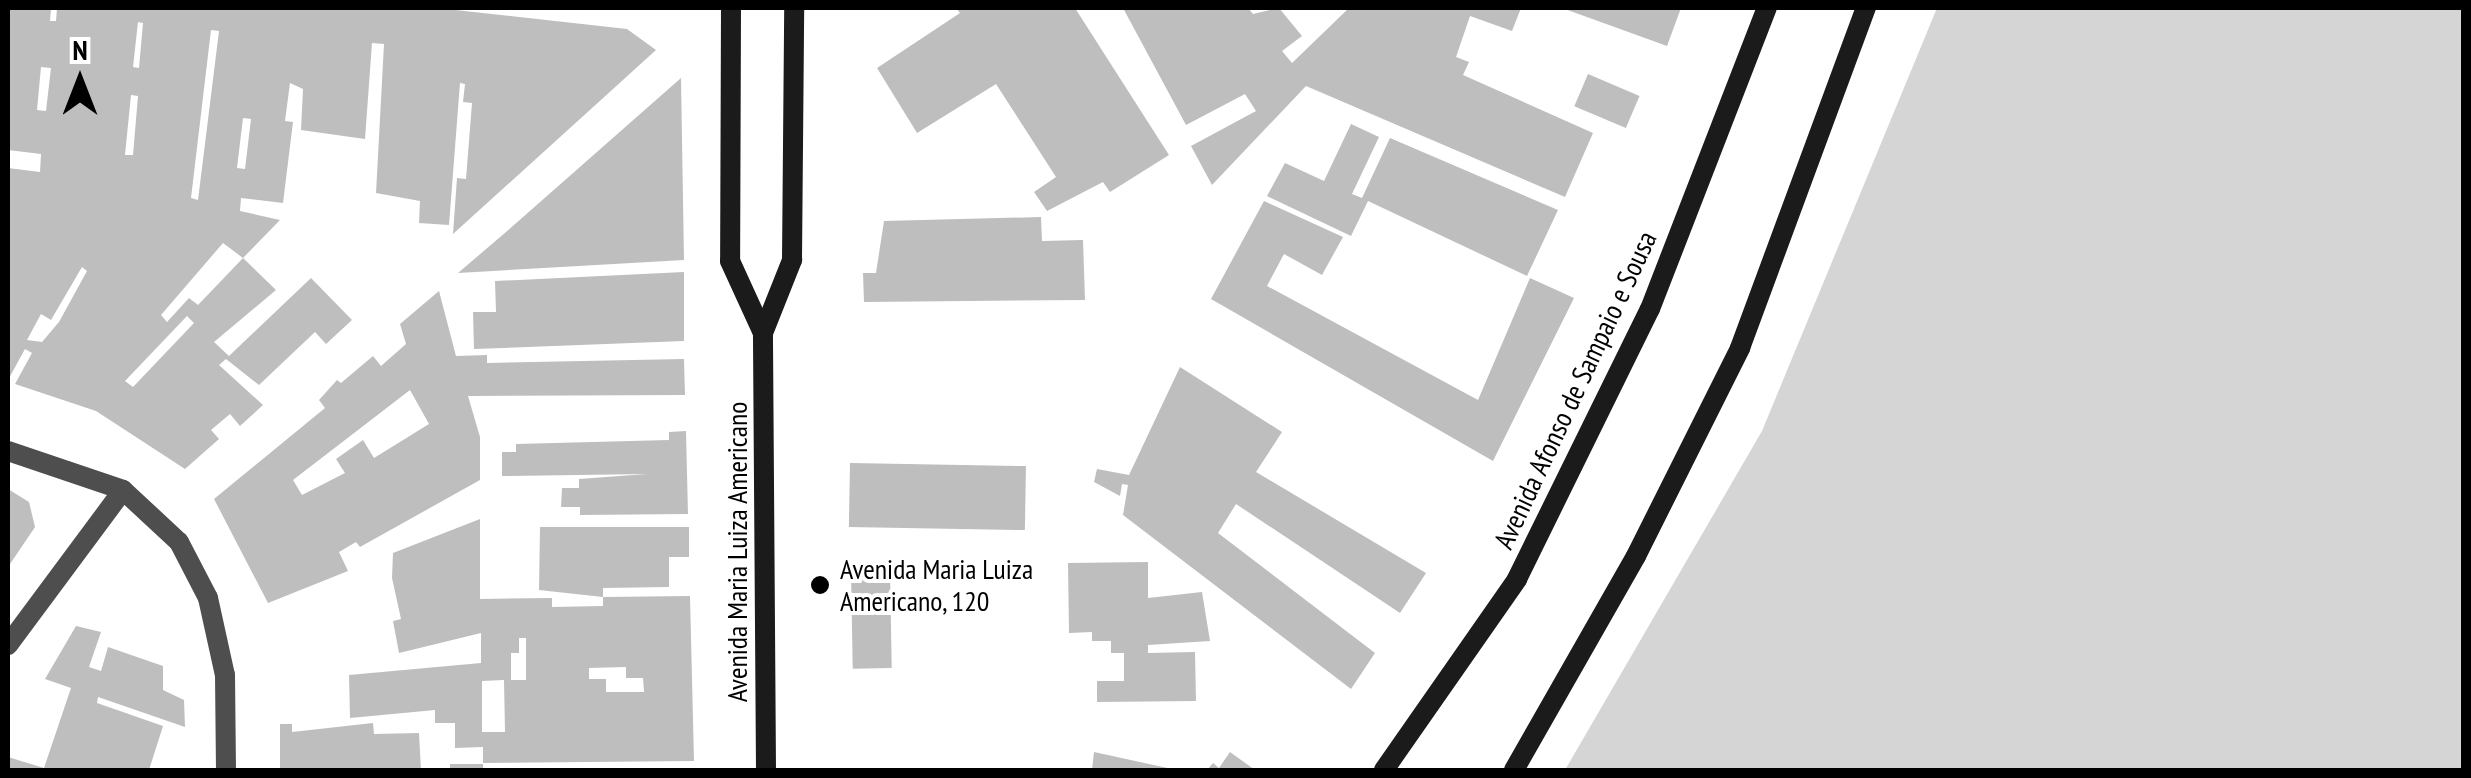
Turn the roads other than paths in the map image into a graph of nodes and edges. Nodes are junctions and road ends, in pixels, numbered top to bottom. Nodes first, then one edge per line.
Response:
1 (731, 8) edge
2 (794, 8) edge
3 (1767, 8) edge
4 (1866, 8) edge
5 (763, 333) junction
6 (8, 451) edge
7 (122, 490) junction
8 (8, 645) edge
9 (226, 770) edge
10 (766, 770) edge
11 (1384, 770) edge
12 (1514, 770) edge

1 - 5 main road, Avenida Maria Luiza Americano
2 - 5 main road, Avenida Maria Luiza Americano
3 - 11 main road, Avenida Afonso de Sampaio e Sousa
4 - 12 main road
5 - 10 main road, Avenida Maria Luiza Americano
6 - 7 street
7 - 8 street
7 - 9 street

